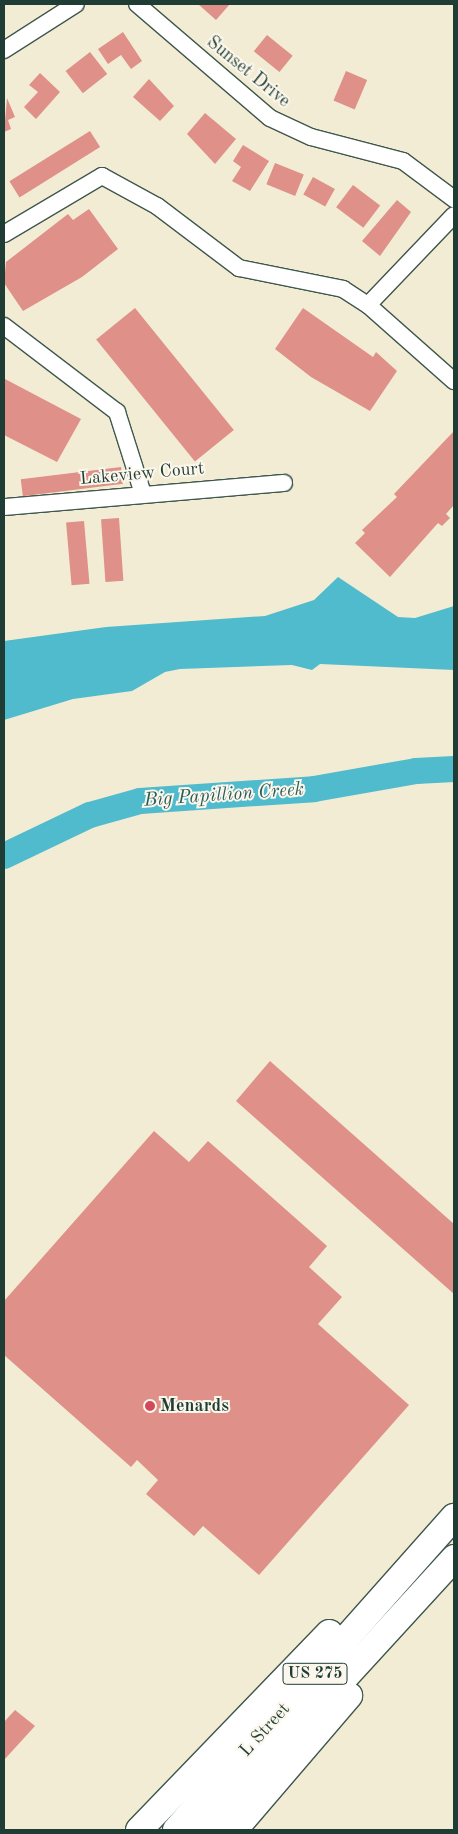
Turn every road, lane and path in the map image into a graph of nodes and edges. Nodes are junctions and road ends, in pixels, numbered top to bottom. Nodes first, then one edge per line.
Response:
1 (76, 4) edge
2 (137, 4) edge
3 (4, 50) edge
4 (454, 199) edge
5 (454, 215) edge
6 (4, 234) edge
7 (368, 305) junction
8 (4, 326) edge
9 (454, 381) edge
10 (284, 483) dead end
11 (143, 494) junction
12 (4, 507) edge
13 (454, 1517) edge
14 (431, 1543) junction
15 (449, 1564) edge
16 (139, 1830) edge
17 (176, 1830) edge
18 (206, 1830) edge
19 (234, 1830) edge

1 - 3 street
2 - 4 street, Sunset Drive
5 - 7 street
6 - 7 street
7 - 9 street
8 - 11 street
10 - 11 street, Lakeview Court
11 - 12 street, Lakeview Court
13 - 14 main road, L Street / US 275
14 - 16 main road
14 - 17 main road, L Street / US 275
15 - 18 main road, L Street / US 275
15 - 19 main road

